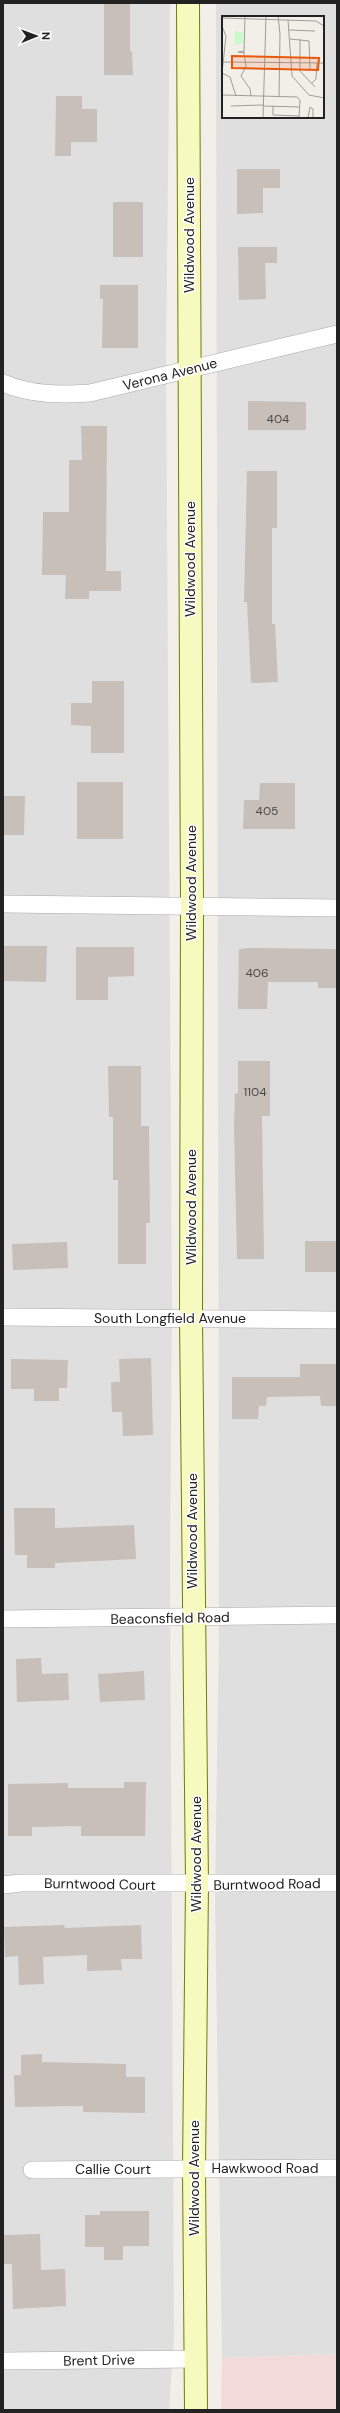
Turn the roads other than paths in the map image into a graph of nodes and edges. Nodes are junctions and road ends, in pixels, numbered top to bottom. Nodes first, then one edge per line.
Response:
1 (188, 3) edge
2 (337, 334) edge
3 (189, 368) junction
4 (3, 383) edge
5 (3, 904) edge
6 (192, 907) junction
7 (337, 908) edge
8 (3, 1317) edge
9 (191, 1318) junction
10 (337, 1320) edge
11 (337, 1615) edge
12 (193, 1618) junction
13 (3, 1619) edge
14 (337, 1883) edge
15 (196, 1884) junction
16 (3, 1885) edge
17 (337, 2168) edge
18 (194, 2169) junction
19 (32, 2170) dead end
20 (196, 2359) junction
21 (3, 2361) edge
22 (196, 2410) edge

1 - 3 street, Wildwood Avenue
2 - 3 street, Verona Avenue
3 - 4 street, Verona Avenue
3 - 6 street, Wildwood Avenue
5 - 6 street
6 - 7 street
6 - 9 street, Wildwood Avenue
8 - 9 street, South Longfield Avenue
9 - 10 street, South Longfield Avenue
9 - 12 street, Wildwood Avenue
11 - 12 street, Beaconsfield Road
12 - 13 street, Beaconsfield Road
12 - 15 street, Wildwood Avenue
14 - 15 street, Burntwood Road
15 - 16 street, Burntwood Court
15 - 18 street, Wildwood Avenue
17 - 18 street, Hawkwood Road
18 - 19 street, Callie Court
18 - 20 street, Wildwood Avenue
20 - 21 street, Brent Drive
20 - 22 street, Wildwood Avenue

